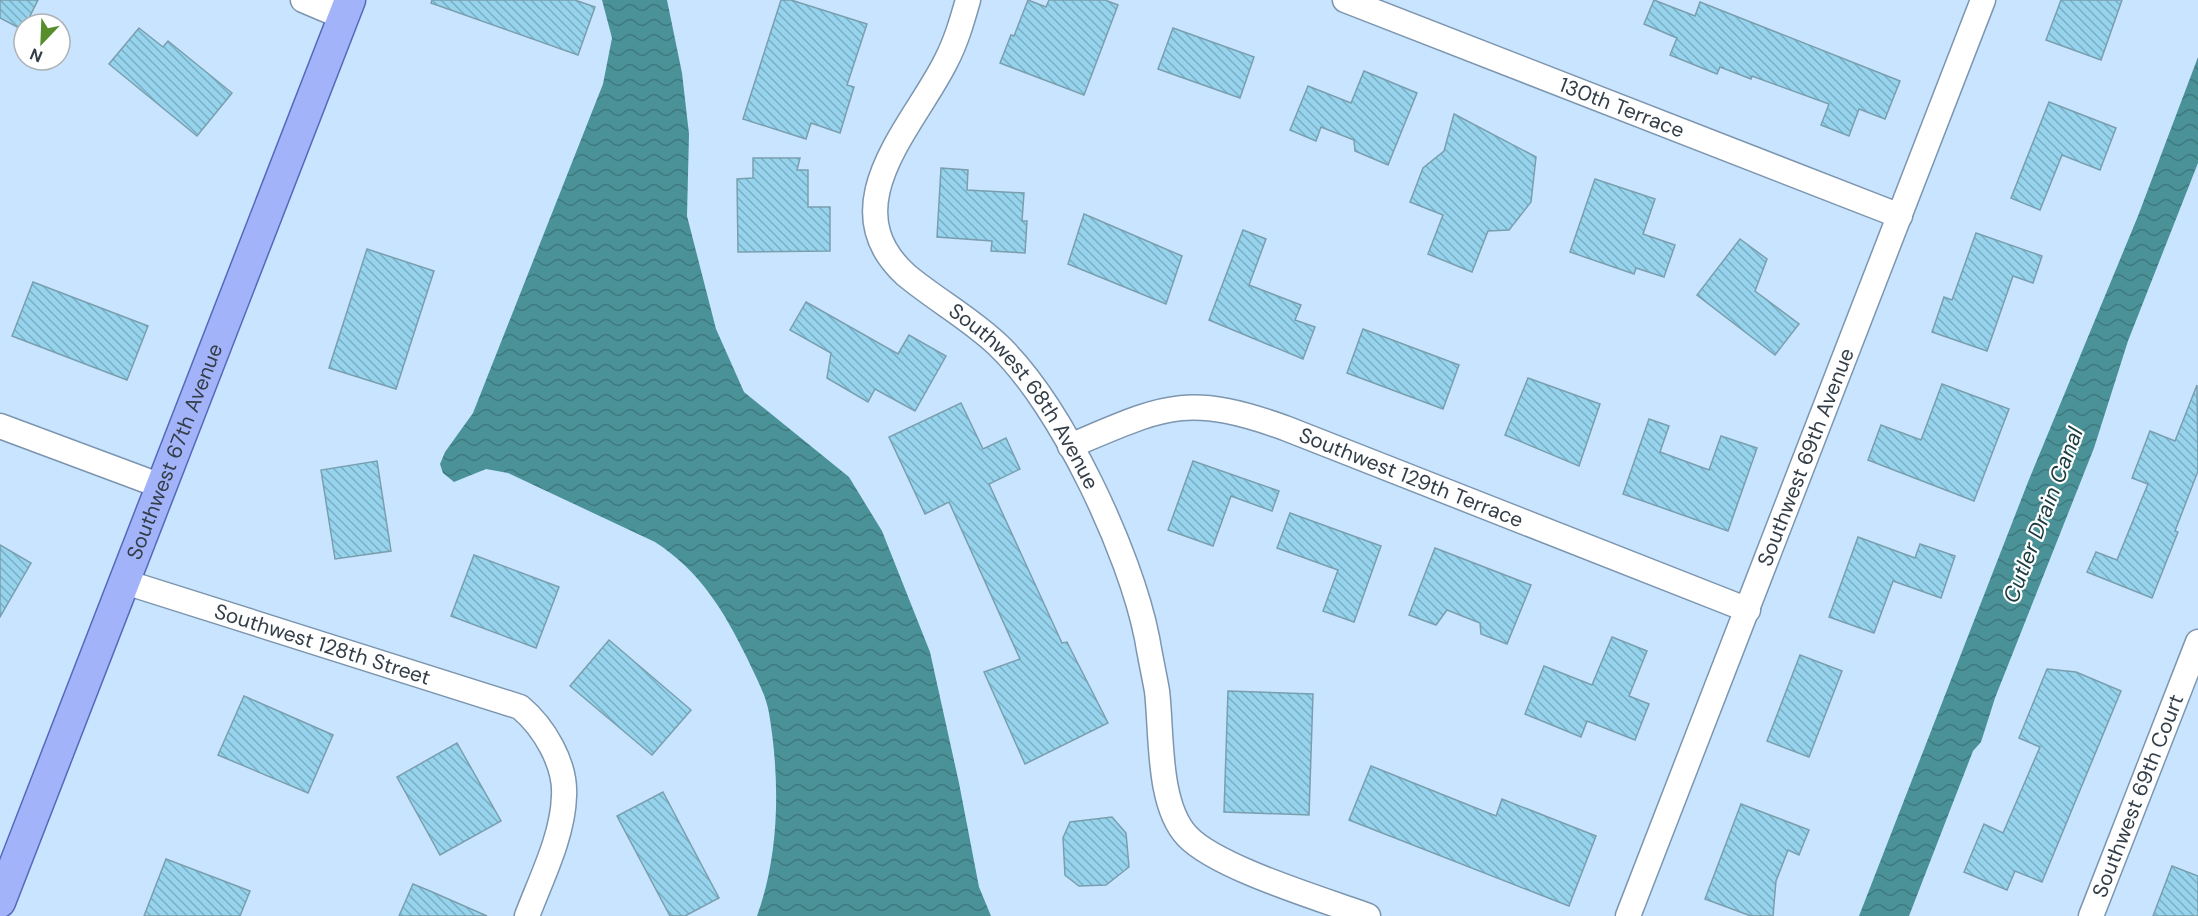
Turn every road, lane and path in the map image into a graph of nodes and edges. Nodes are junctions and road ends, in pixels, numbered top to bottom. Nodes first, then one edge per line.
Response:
1 (303, 0) edge
2 (968, 0) edge
3 (1345, 0) edge
4 (1983, 0) edge
5 (346, 8) edge
6 (1900, 216) junction
7 (0, 426) edge
8 (1070, 447) junction
9 (161, 486) junction
10 (125, 582) junction
11 (1748, 610) junction
12 (2198, 642) edge
13 (0, 902) edge
14 (527, 916) edge
15 (1368, 916) edge
16 (1628, 916) edge
17 (2091, 916) edge

1 - 5 street
2 - 8 street, Southwest 68th Avenue
3 - 6 street, 130th Terrace
4 - 6 street, Southwest 69th Avenue
5 - 9 main road, Southwest 67th Avenue
6 - 11 street, Southwest 69th Avenue
7 - 9 street
8 - 11 street, Southwest 129th Terrace
8 - 15 street, Southwest 68th Avenue
9 - 10 main road, Southwest 67th Avenue
10 - 13 main road, Southwest 67th Avenue
10 - 14 street, Southwest 128th Street
11 - 16 street, Southwest 69th Avenue
12 - 17 street, Southwest 69th Court

